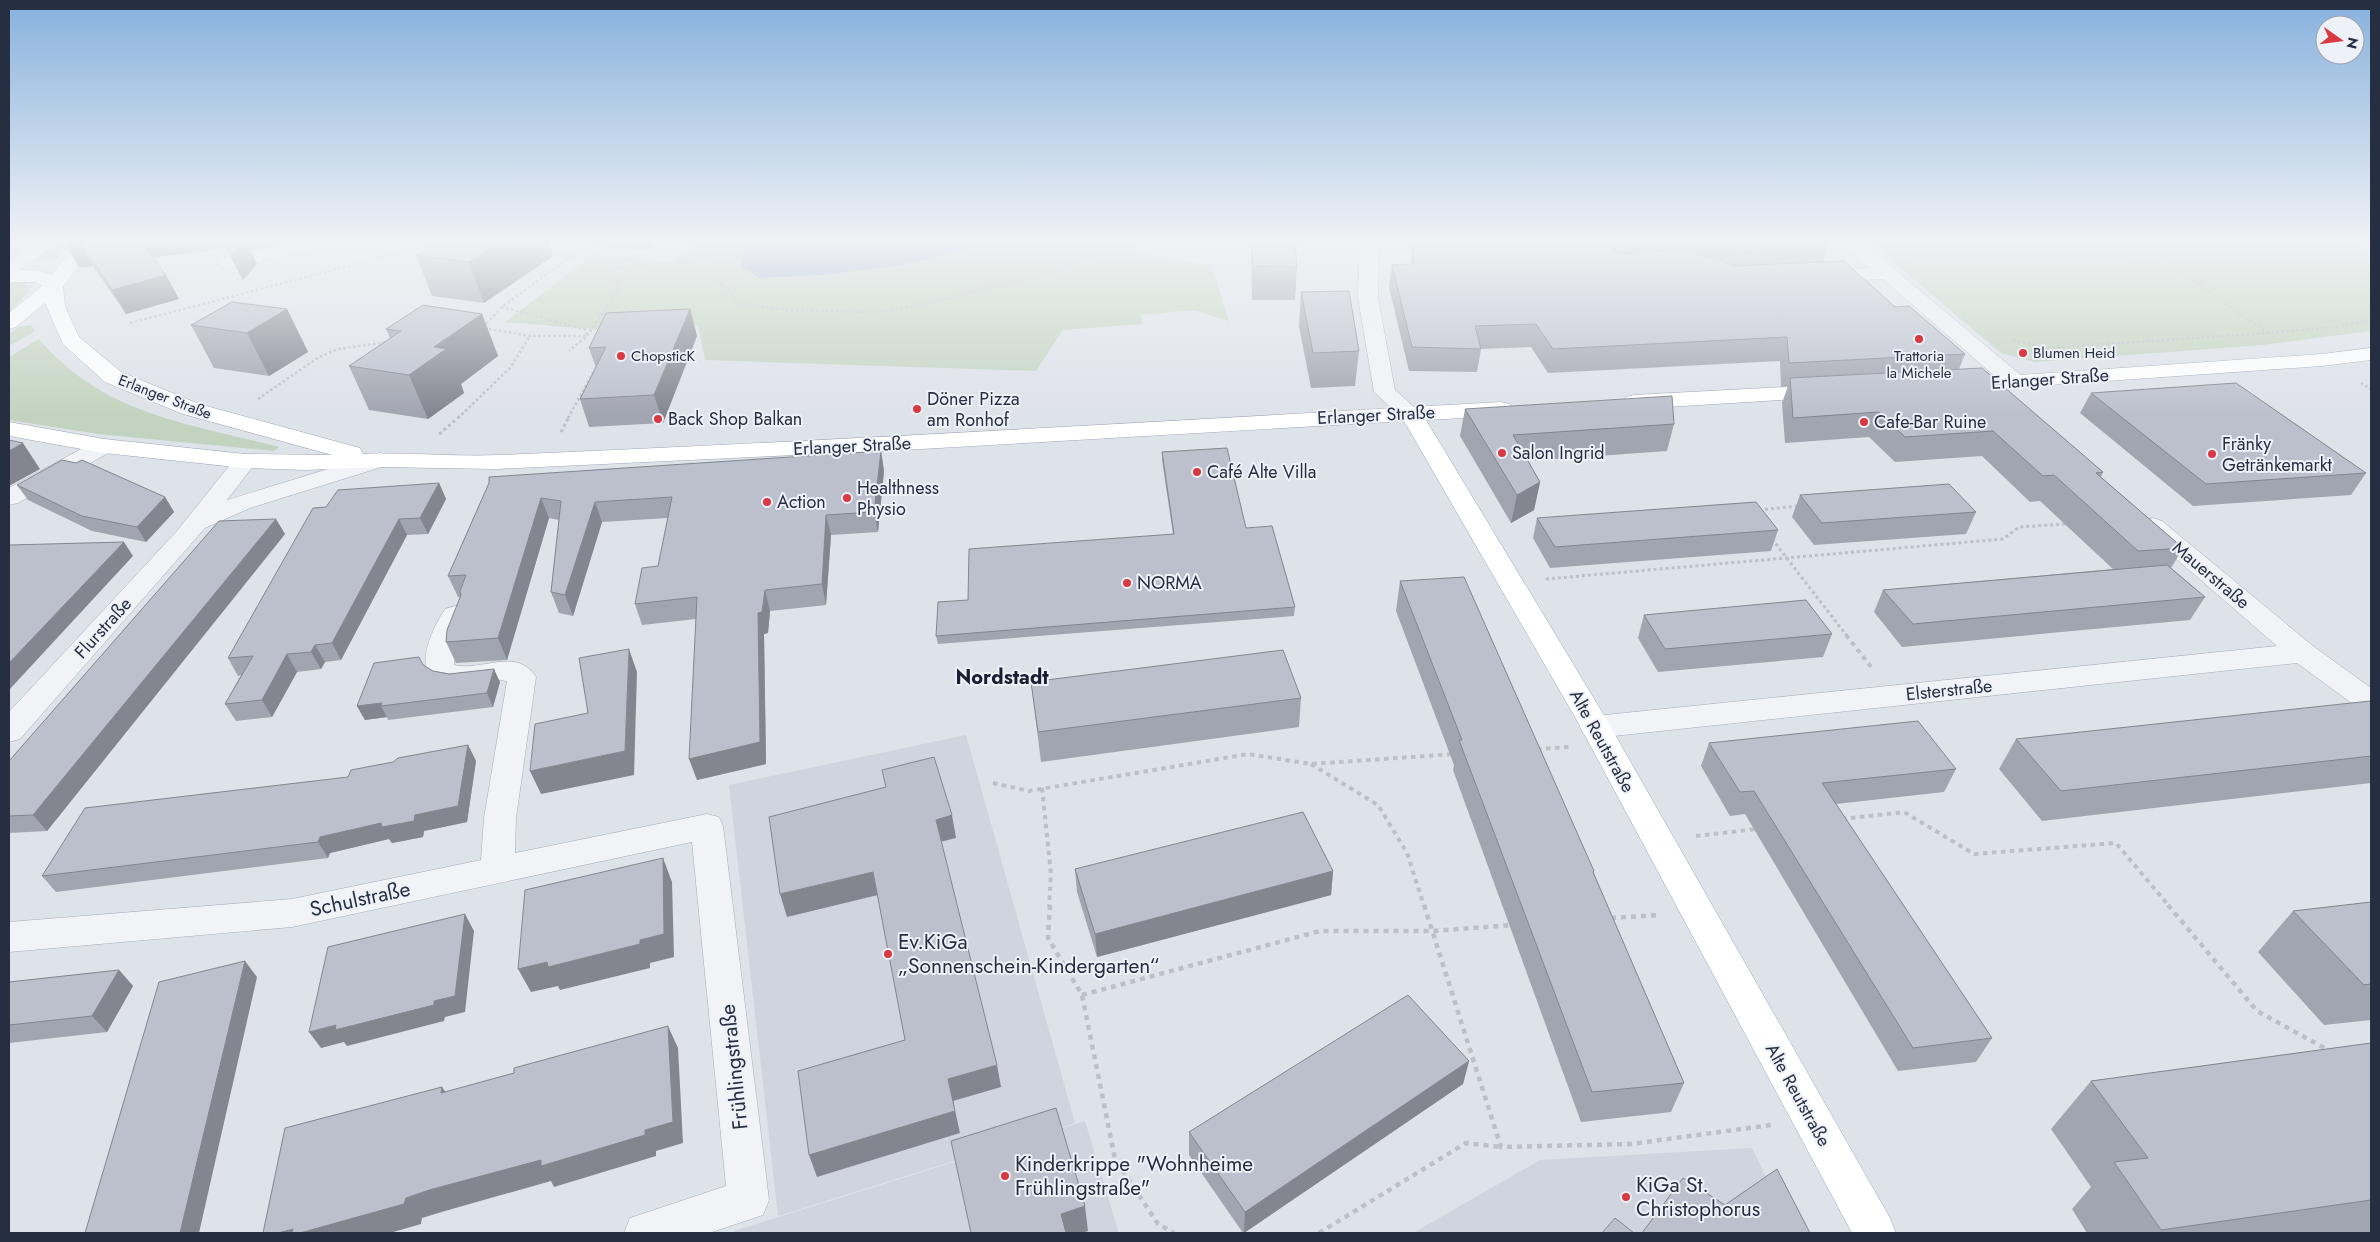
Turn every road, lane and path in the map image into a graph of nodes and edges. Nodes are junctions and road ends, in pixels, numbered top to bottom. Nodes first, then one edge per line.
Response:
1 (37, 300) edge
2 (54, 300) edge
3 (218, 300) edge
4 (512, 300) edge
5 (612, 300) edge
6 (736, 300) edge
7 (940, 300) edge
8 (1368, 300) edge
9 (1915, 300) edge
10 (2221, 300) edge
11 (502, 307) junction
12 (2371, 320) edge
13 (130, 323) dead end
14 (9, 324) edge
15 (483, 327) junction
16 (475, 328) dead end
17 (2267, 333) junction
18 (530, 336) junction
19 (587, 336) junction
20 (595, 337) edge
21 (2007, 339) dead end
22 (395, 340) edge
23 (569, 351) dead end
24 (2371, 354) edge
25 (598, 364) edge
26 (1987, 384) joint
27 (1940, 387) edge
28 (1840, 392) edge
29 (2012, 392) junction
30 (1614, 403) edge
31 (1526, 408) edge
32 (1410, 413) junction
33 (226, 420) junction
34 (9, 429) edge
35 (104, 446) junction
36 (245, 460) junction
37 (380, 460) junction
38 (406, 461) junction
39 (536, 461) junction
40 (9, 498) edge
41 (1799, 506) edge
42 (1751, 510) edge
43 (2137, 513) edge
44 (196, 524) junction
45 (2077, 524) edge
46 (1768, 534) edge
47 (1785, 557) junction
48 (1511, 582) junction
49 (455, 615) edge
50 (2303, 653) junction
51 (1894, 696) junction
52 (2371, 703) edge
53 (9, 732) edge
54 (1600, 736) junction
55 (1536, 749) edge
56 (1458, 754) edge
57 (1311, 764) junction
58 (992, 783) dead end
59 (1042, 788) junction
60 (1837, 820) edge
61 (707, 826) joint
62 (1760, 829) edge
63 (1658, 842) junction
64 (497, 870) junction
65 (1697, 912) junction
66 (1609, 918) edge
67 (1521, 924) edge
68 (1433, 931) junction
69 (9, 937) edge
70 (1082, 995) junction
71 (2330, 1052) edge
72 (1812, 1119) junction
73 (1501, 1147) junction
74 (646, 1233) edge
75 (1174, 1233) edge
76 (1319, 1233) edge
77 (1875, 1233) edge

1 - 14 main road
2 - 33 main road, Erlanger Straße
3 - 13 path
4 - 11 path
5 - 19 path
6 - 7 path
8 - 32 street, Alte Reutstraße
9 - 29 street
10 - 17 path
11 - 15 path
11 - 19 path
12 - 17 path
15 - 16 path
15 - 18 path
17 - 21 path
18 - 19 path
18 - 38 path
19 - 20 path
19 - 23 path
22 - 33 path
24 - 29 main road, Erlanger Straße
25 - 39 path
26 - 27 main road, Erlanger Straße
26 - 29 street
28 - 30 main road
31 - 32 main road, Erlanger Straße
32 - 39 main road, Erlanger Straße
32 - 48 main road, Alte Reutstraße
33 - 37 main road, Erlanger Straße
34 - 35 main road, Erlanger Straße
35 - 36 main road, Erlanger Straße
35 - 40 street
36 - 37 main road, Erlanger Straße
36 - 44 street, Flurstraße
37 - 38 main road, Erlanger Straße
37 - 44 street, Flurstraße
38 - 39 main road, Erlanger Straße
41 - 42 path
43 - 50 street, Mauerstraße
44 - 53 street, Flurstraße
45 - 47 path
46 - 47 path
47 - 48 path
47 - 51 path
48 - 54 main road, Alte Reutstraße
49 - 64 street
50 - 51 street, Elsterstraße
50 - 52 street, Mauerstraße
51 - 54 street, Elsterstraße
54 - 55 path
54 - 63 main road, Alte Reutstraße
56 - 57 path
57 - 59 path
57 - 68 path
58 - 59 path
59 - 70 path
60 - 71 path
61 - 64 street, Schulstraße
61 - 74 street, Frühlingstraße
62 - 63 path
63 - 65 main road, Alte Reutstraße
64 - 69 street, Schulstraße
65 - 66 path
65 - 72 main road, Alte Reutstraße
67 - 68 path
68 - 70 path
68 - 73 path
70 - 75 path
72 - 73 path
72 - 77 main road, Alte Reutstraße
73 - 76 path

